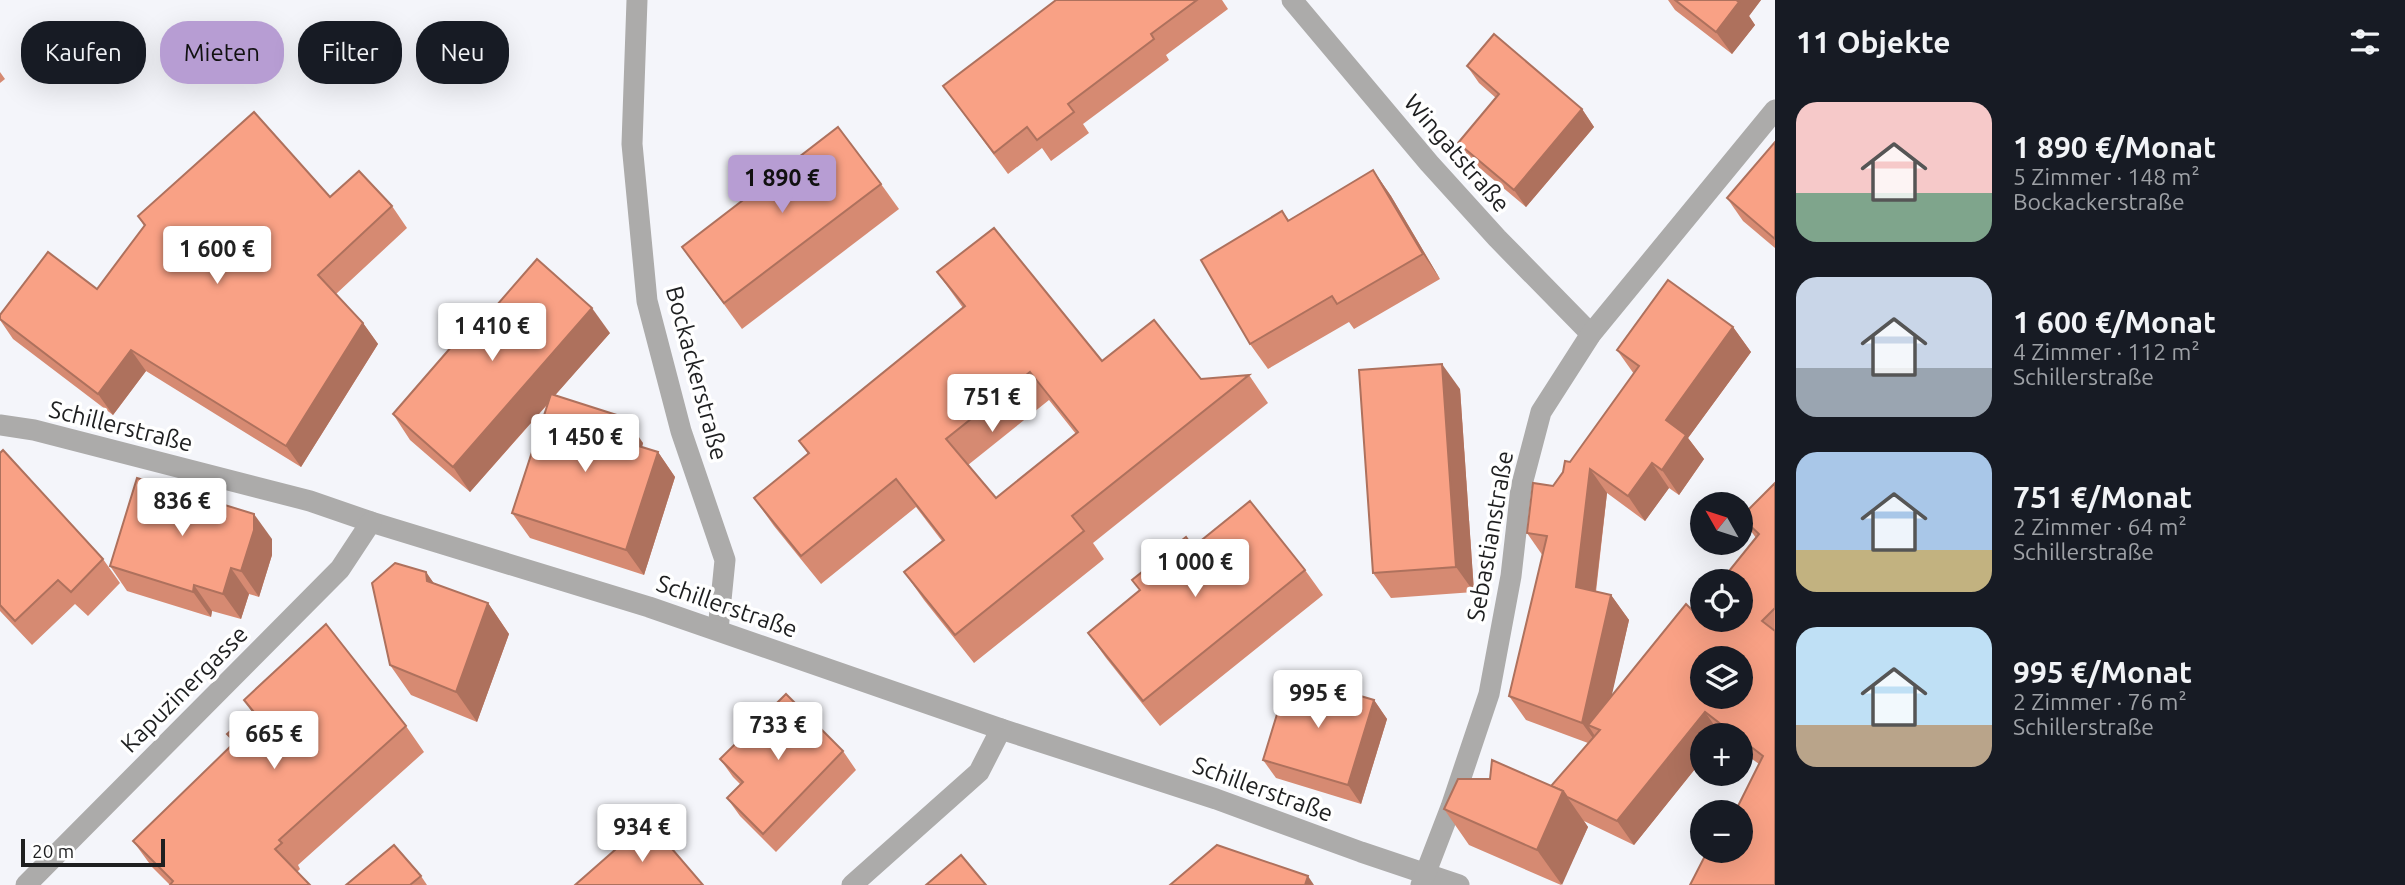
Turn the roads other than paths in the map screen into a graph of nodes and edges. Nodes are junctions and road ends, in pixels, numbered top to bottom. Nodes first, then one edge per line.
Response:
1 (637, 0) edge
2 (1293, 0) edge
3 (1775, 110) edge
4 (1591, 334) junction
5 (0, 425) edge
6 (371, 522) junction
7 (718, 630) junction
8 (1001, 729) junction
9 (1423, 879) edge
10 (26, 885) edge
11 (852, 885) edge
12 (1459, 885) edge

1 - 7 street, Bockackerstraße
2 - 4 street, Wingatstraße
3 - 4 street, Sebastianstraße
4 - 9 street, Sebastianstraße
5 - 6 street, Schillerstraße
6 - 7 street, Schillerstraße
6 - 10 street, Kapuzinergasse
7 - 8 street, Schillerstraße
8 - 9 street, Schillerstraße
8 - 11 street
9 - 12 street, Schillerstraße

